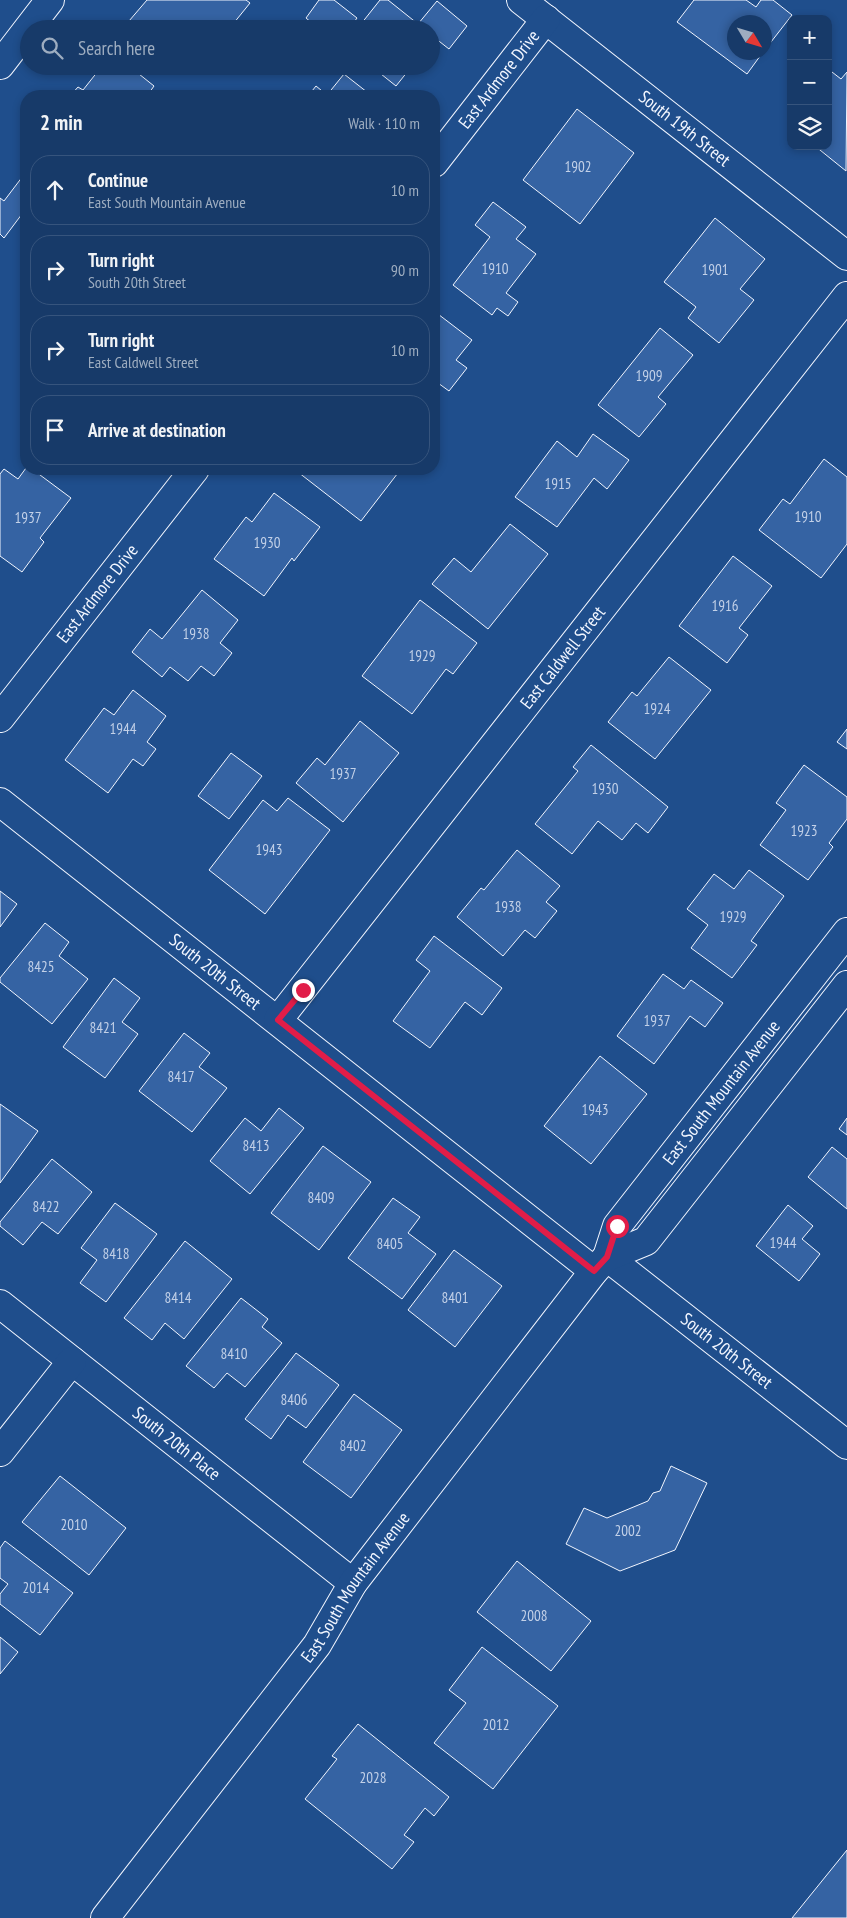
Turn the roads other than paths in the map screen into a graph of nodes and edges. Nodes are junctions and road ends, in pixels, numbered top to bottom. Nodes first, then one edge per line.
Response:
1 (50, 0) edge
2 (522, 0) edge
3 (546, 19) junction
4 (34, 20) edge
5 (20, 38) edge
6 (0, 64) edge
7 (440, 155) edge
8 (847, 256) edge
9 (847, 296) edge
10 (190, 475) edge
11 (0, 718) edge
12 (0, 802) edge
13 (847, 932) edge
14 (847, 984) edge
15 (278, 1020) junction
16 (600, 1264) junction
17 (0, 1304) edge
18 (72, 1361) junction
19 (847, 1445) edge
20 (0, 1452) edge
21 (353, 1583) junction
22 (105, 1918) edge

1 - 4 street
2 - 3 street, South 19th Street
3 - 7 street, East Ardmore Drive
3 - 8 street, South 19th Street
5 - 6 street
9 - 15 street, East Caldwell Street
10 - 11 street, East Ardmore Drive
12 - 15 street, South 20th Street
13 - 16 street, East South Mountain Avenue
14 - 16 street, East South Mountain Avenue
15 - 16 street, South 20th Street
16 - 19 street, South 20th Street
16 - 21 street, East South Mountain Avenue
17 - 18 street, South 20th Place
18 - 20 street
18 - 21 street, South 20th Place
21 - 22 street, East South Mountain Avenue

